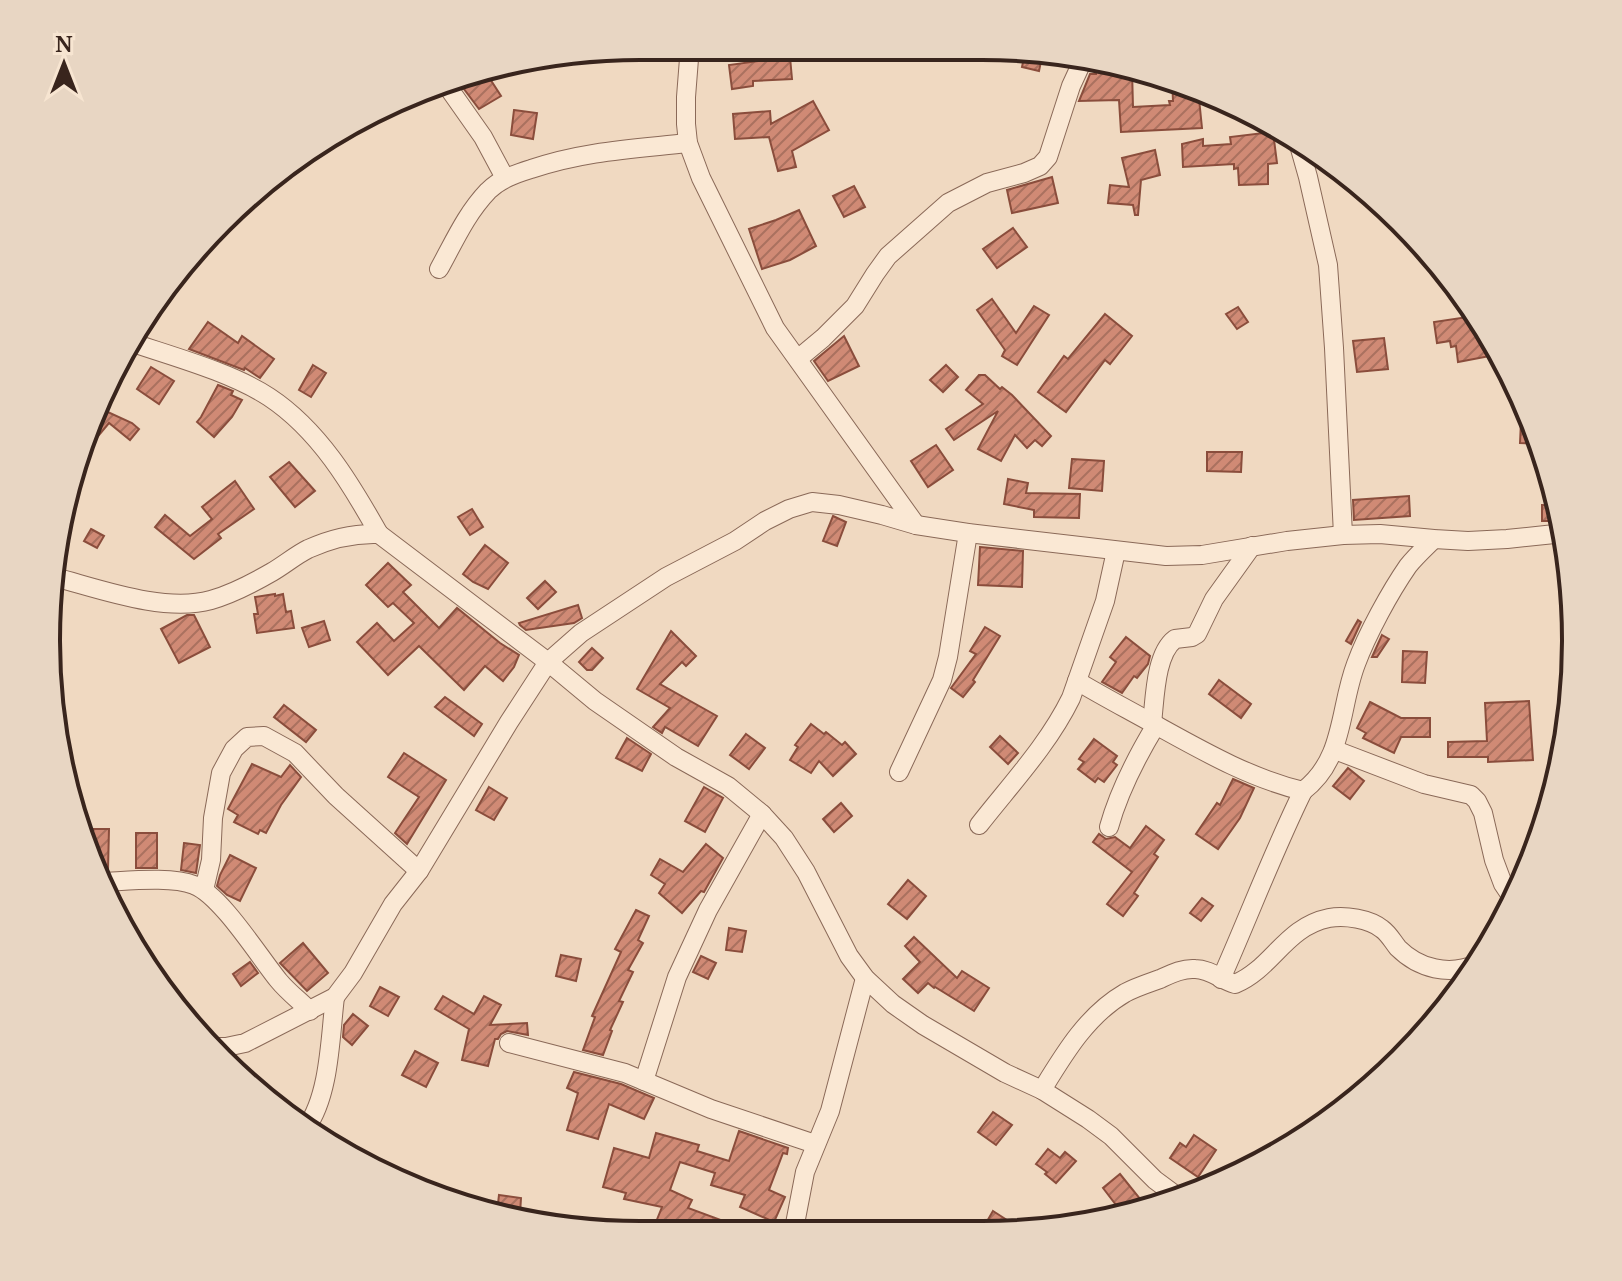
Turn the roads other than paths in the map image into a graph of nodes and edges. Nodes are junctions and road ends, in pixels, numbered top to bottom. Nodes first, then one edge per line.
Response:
1 (689, 60) edge
2 (1079, 68) edge
3 (451, 92) edge
4 (688, 143) junction
5 (1302, 157) edge
6 (505, 178) junction
7 (439, 269) dead end
8 (141, 346) edge
9 (799, 358) junction
10 (916, 525) junction
11 (968, 533) junction
12 (379, 534) junction
13 (1552, 534) edge
14 (1343, 535) junction
15 (1434, 539) junction
16 (1252, 546) junction
17 (1116, 551) junction
18 (63, 579) edge
19 (548, 662) junction
20 (1077, 681) junction
21 (1154, 724) junction
22 (1335, 750) junction
23 (899, 772) dead end
24 (1303, 791) junction
25 (762, 814) junction
26 (979, 825) dead end
27 (1109, 827) dead end
28 (419, 871) junction
29 (113, 882) edge
30 (1506, 888) edge
31 (204, 890) junction
32 (1461, 968) edge
33 (865, 978) junction
34 (1221, 979) junction
35 (335, 997) junction
36 (310, 1011) junction
37 (509, 1043) dead end
38 (226, 1047) edge
39 (644, 1081) junction
40 (1042, 1090) junction
41 (311, 1118) edge
42 (815, 1144) junction
43 (1168, 1190) edge
44 (796, 1221) edge

1 - 4 street
2 - 9 street
3 - 6 street
4 - 6 street
4 - 9 street
5 - 14 street
6 - 7 street
8 - 12 street
9 - 10 street
10 - 11 street
10 - 19 street
11 - 17 street
11 - 23 street
12 - 18 street
12 - 19 street
13 - 15 street
14 - 15 street
14 - 16 street
15 - 22 street
16 - 17 street
16 - 21 street
17 - 20 street
19 - 25 street
19 - 28 street
20 - 21 street
20 - 26 street
21 - 24 street
21 - 27 street
22 - 24 street
22 - 30 street
24 - 34 street
25 - 33 street
25 - 39 street
28 - 31 street
28 - 35 street
29 - 31 street
31 - 36 street
32 - 34 street
33 - 40 street
33 - 42 street
34 - 40 street
35 - 36 street
35 - 41 street
36 - 38 street
37 - 39 street
39 - 42 street
40 - 43 street
42 - 44 street

